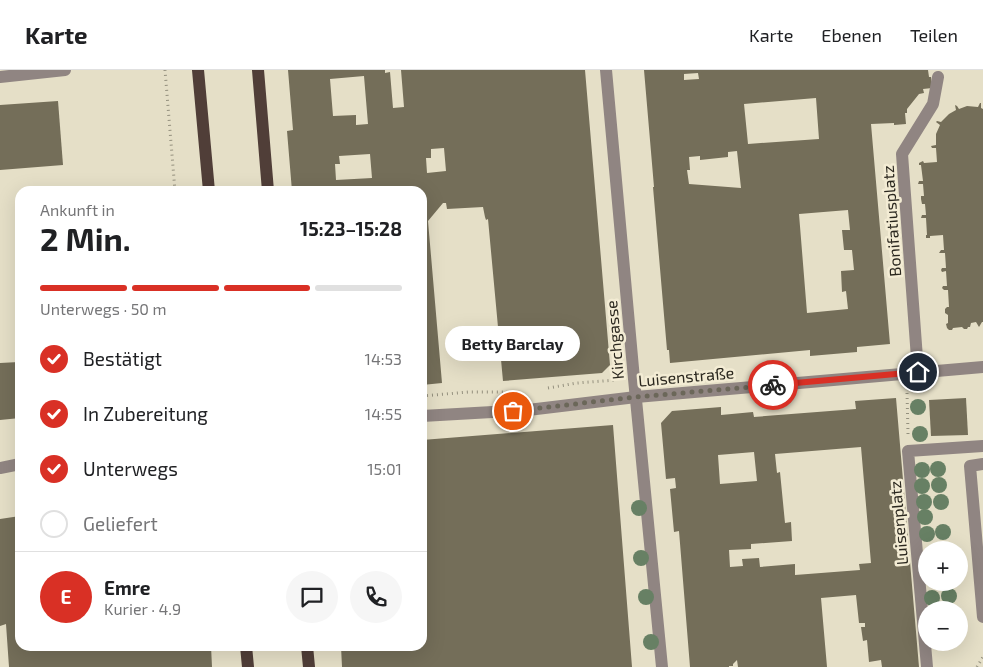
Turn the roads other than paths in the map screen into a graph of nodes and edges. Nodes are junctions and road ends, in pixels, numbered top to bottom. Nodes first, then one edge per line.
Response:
1 (65, 70) edge
2 (198, 70) edge
3 (258, 70) edge
4 (606, 70) edge
5 (0, 77) edge
6 (938, 77) dead end
7 (210, 186) edge
8 (268, 186) edge
9 (983, 367) edge
10 (918, 372) junction
11 (636, 397) junction
12 (427, 416) edge
13 (983, 446) edge
14 (983, 464) edge
15 (15, 465) edge
16 (0, 468) edge
17 (983, 617) edge
18 (246, 651) edge
19 (307, 651) edge
20 (248, 667) edge
21 (309, 667) edge
22 (662, 667) edge
23 (927, 667) edge

1 - 5 street
2 - 7 main road
3 - 8 main road
4 - 11 street, Kirchgasse
6 - 10 street, Bonifatiusplatz
9 - 10 street, Luisenstraße
10 - 11 street, Luisenstraße
11 - 12 street, Luisenstraße
11 - 22 street, Kirchgasse
13 - 23 street, Luisenplatz
14 - 17 street
15 - 16 street
18 - 20 main road
19 - 21 main road

